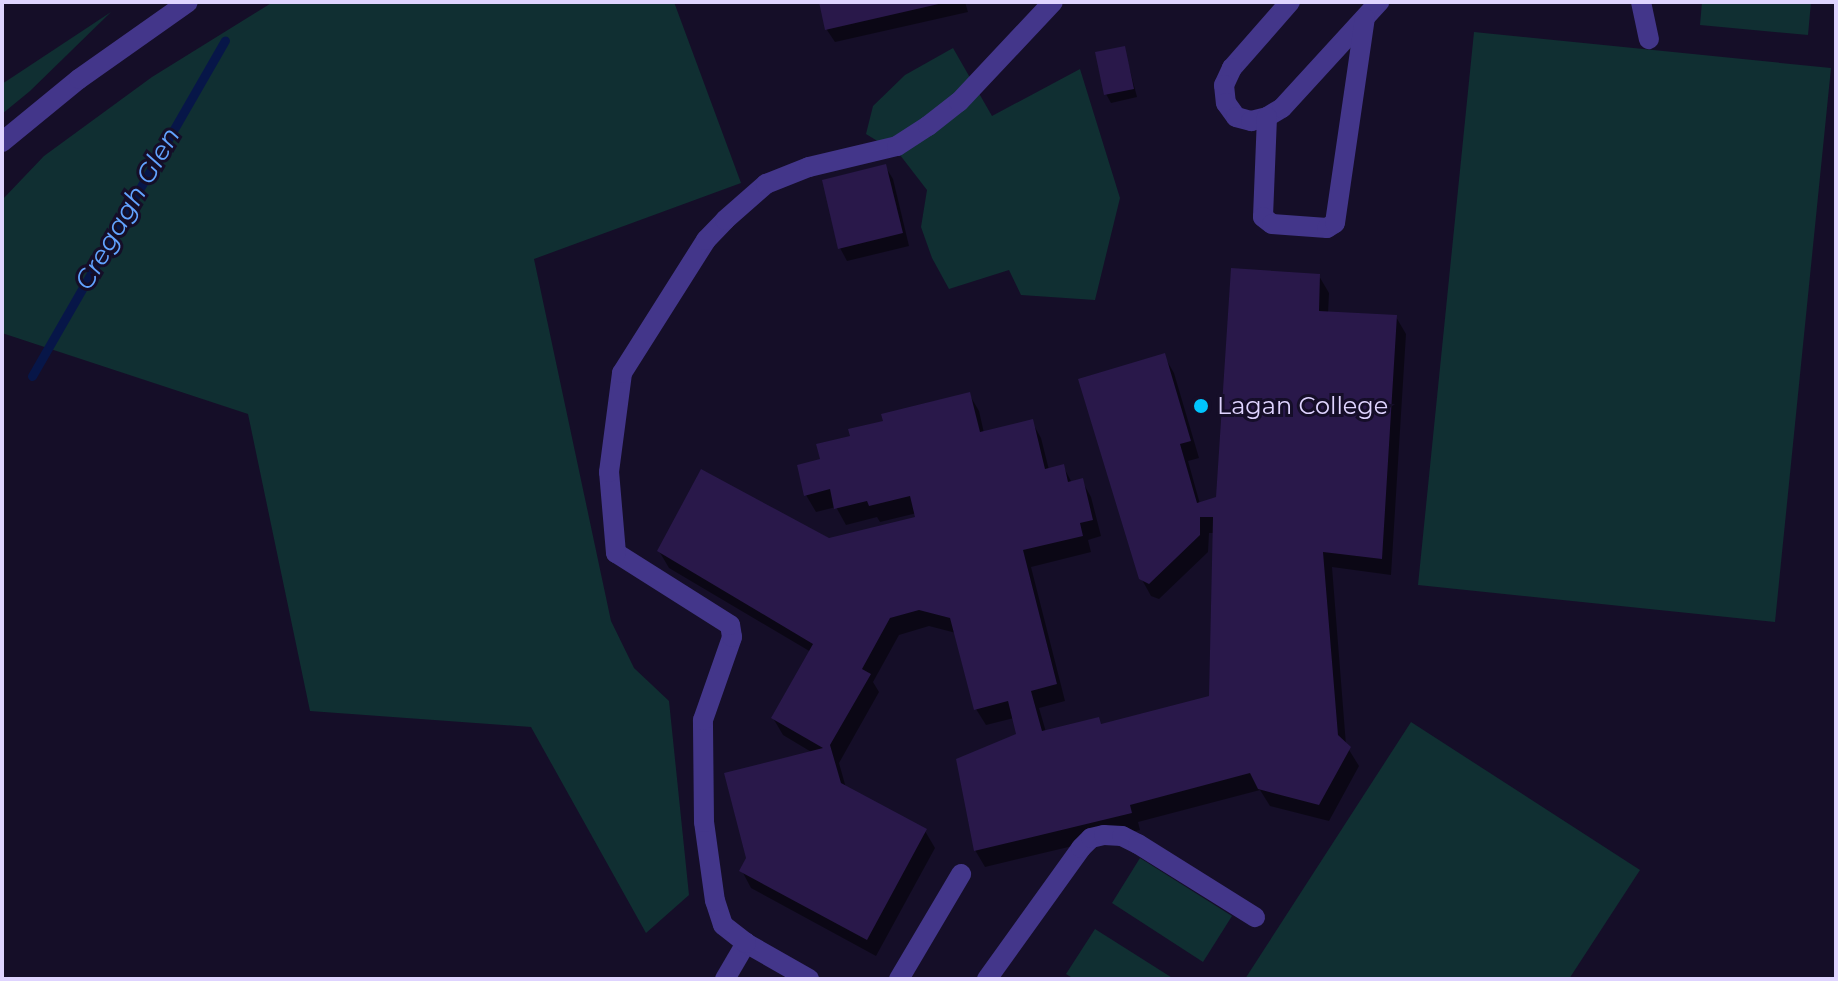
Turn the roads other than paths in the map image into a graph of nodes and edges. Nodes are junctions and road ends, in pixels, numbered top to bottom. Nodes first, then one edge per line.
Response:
1 (188, 2) edge
2 (1053, 2) edge
3 (1290, 2) edge
4 (1641, 2) edge
5 (1372, 10) edge
6 (1649, 39) dead end
7 (1267, 117) junction
8 (2, 142) edge
9 (961, 874) dead end
10 (1255, 917) dead end
11 (746, 943) junction
12 (725, 979) edge
13 (809, 979) edge
14 (899, 979) edge
15 (987, 979) edge

1 - 8 street
2 - 11 street
3 - 7 street
4 - 6 street
5 - 7 street
5 - 7 street
9 - 14 street
10 - 15 street
11 - 12 street
11 - 13 street

